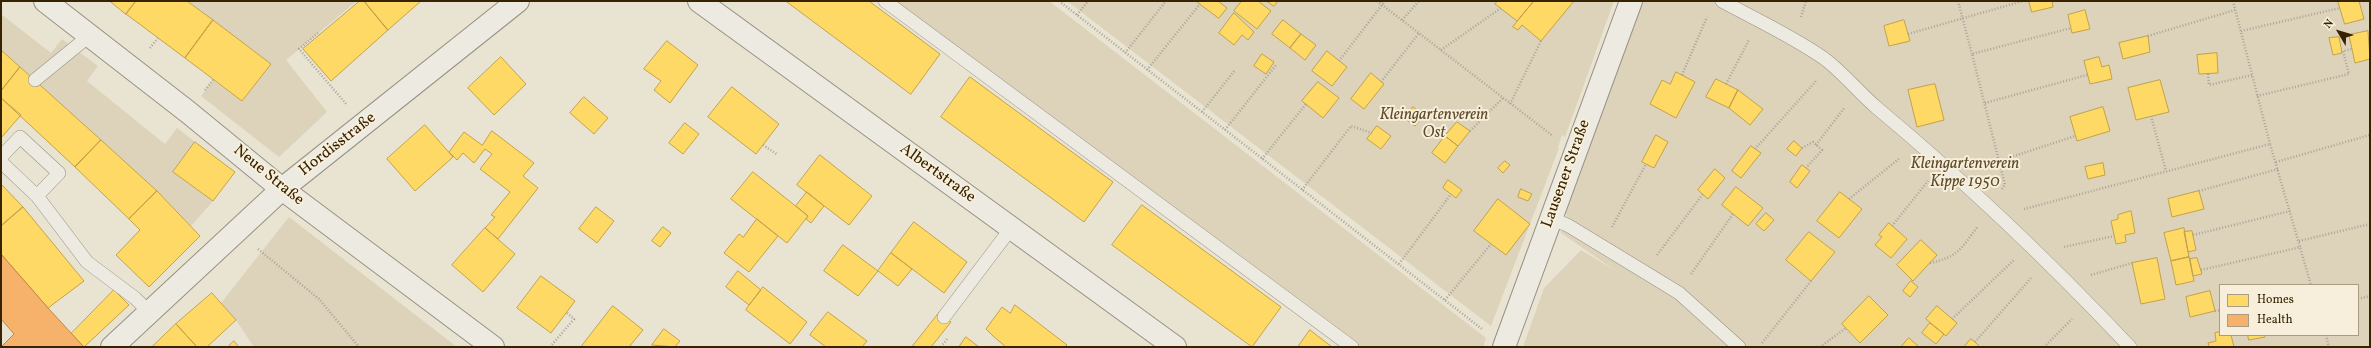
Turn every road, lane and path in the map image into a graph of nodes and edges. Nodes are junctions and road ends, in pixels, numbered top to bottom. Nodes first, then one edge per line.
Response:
1 (45, 1) edge
2 (518, 1) edge
3 (699, 1) edge
4 (884, 1) edge
5 (1059, 1) edge
6 (1088, 1) edge
7 (1166, 1) edge
8 (1377, 1) edge
9 (1386, 1) edge
10 (1419, 1) edge
11 (1631, 1) edge
12 (1722, 1) edge
13 (1958, 1) edge
14 (2023, 1) edge
15 (2233, 1) edge
16 (1200, 4) dead end
17 (1383, 5) junction
18 (1502, 8) dead end
19 (2340, 8) dead end
20 (2235, 10) junction
21 (1709, 13) dead end
22 (1077, 15) junction
23 (1962, 17) junction
24 (1402, 20) junction
25 (1758, 21) junction
26 (2071, 28) dead end
27 (2241, 31) junction
28 (318, 33) dead end
29 (1419, 33) junction
30 (1908, 34) dead end
31 (89, 36) junction
32 (2148, 36) dead end
33 (1542, 41) dead end
34 (2352, 49) dead end
35 (1441, 50) junction
36 (1126, 53) junction
37 (1972, 54) junction
38 (1339, 61) dead end
39 (1831, 64) junction
40 (1276, 65) dead end
41 (1147, 70) junction
42 (1235, 70) dead end
43 (2208, 74) dead end
44 (1682, 75) dead end
45 (2087, 75) dead end
46 (2252, 75) junction
47 (35, 80) dead end
48 (1381, 82) dead end
49 (1726, 84) dead end
50 (1857, 92) junction
51 (2257, 96) junction
52 (1503, 98) junction
53 (1985, 103) junction
54 (1306, 104) dead end
55 (1510, 104) junction
56 (1202, 112) junction
57 (2151, 116) dead end
58 (364, 125) junction
59 (1225, 130) junction
60 (1470, 131) dead end
61 (1372, 133) dead end
62 (2370, 135) edge
63 (2076, 136) dead end
64 (1917, 141) junction
65 (2270, 144) junction
66 (763, 145) dead end
67 (1816, 145) junction
68 (1802, 148) dead end
69 (1755, 149) dead end
70 (1575, 153) junction
71 (778, 155) dead end
72 (1, 157) edge
73 (1262, 159) junction
74 (1999, 161) junction
75 (1, 162) edge
76 (2276, 162) junction
77 (1942, 163) junction
78 (1646, 164) dead end
79 (1806, 168) dead end
80 (2278, 169) junction
81 (2166, 171) junction
82 (282, 189) junction
83 (1302, 190) junction
84 (2199, 191) dead end
85 (1451, 194) dead end
86 (1703, 194) dead end
87 (37, 196) junction
88 (1849, 199) dead end
89 (1992, 208) junction
90 (2290, 211) junction
91 (1733, 214) dead end
92 (1551, 218) junction
93 (2370, 224) edge
94 (1892, 226) dead end
95 (1012, 227) junction
96 (235, 231) junction
97 (2193, 234) dead end
98 (2114, 236) dead end
99 (2299, 241) junction
100 (1491, 244) dead end
101 (1601, 245) junction
102 (2032, 245) junction
103 (2301, 247) junction
104 (2047, 260) junction
105 (1930, 263) dead end
106 (1399, 264) junction
107 (2132, 264) dead end
108 (2201, 270) dead end
109 (1646, 272) junction
110 (1811, 281) dead end
111 (2311, 284) edge
112 (2072, 286) junction
113 (1679, 293) junction
114 (2370, 296) edge
115 (2359, 299) edge
116 (1445, 300) junction
117 (2089, 303) junction
118 (2219, 310) edge
119 (2215, 311) dead end
120 (149, 312) junction
121 (566, 312) dead end
122 (944, 317) dead end
123 (1952, 319) dead end
124 (1846, 328) dead end
125 (2326, 336) edge
126 (1975, 342) dead end
127 (1504, 346) edge
128 (112, 347) edge
129 (359, 347) edge
130 (494, 347) edge
131 (550, 347) edge
132 (1175, 347) edge
133 (1352, 347) edge
134 (1739, 347) edge
135 (1759, 347) edge
136 (1820, 347) edge
137 (2044, 347) edge
138 (2130, 347) edge
139 (2329, 347) edge

1 - 31 street, Neue Straße
2 - 58 street, Hordisstraße
3 - 95 street, Albertstraße
4 - 133 lane
5 - 22 path
6 - 22 path
7 - 36 path
8 - 17 path
9 - 17 path
10 - 24 path
11 - 70 street, Lausener Straße
12 - 25 lane
13 - 23 path
14 - 23 path
15 - 20 path
16 - 41 path
17 - 24 path
17 - 38 path
18 - 35 path
19 - 27 path
20 - 27 path
20 - 32 path
21 - 44 path
22 - 36 path
23 - 30 path
23 - 37 path
24 - 29 path
25 - 39 lane
25 - 49 path
26 - 37 path
27 - 46 path
28 - 58 path
29 - 35 path
29 - 48 path
31 - 47 lane
31 - 82 street, Neue Straße
33 - 55 path
34 - 51 path
35 - 52 path
36 - 41 path
37 - 53 path
39 - 50 lane
39 - 69 path
40 - 59 path
41 - 56 path
42 - 56 path
43 - 46 path
45 - 53 path
46 - 51 path
50 - 64 lane
50 - 67 path
51 - 65 path
52 - 55 path
52 - 60 path
53 - 74 path
54 - 73 path
55 - 70 path
56 - 59 path
57 - 81 path
58 - 82 street, Hordisstraße
59 - 73 path
61 - 83 path
62 - 76 path
63 - 74 path
64 - 77 lane
64 - 88 path
65 - 76 path
65 - 81 path
66 - 71 path
67 - 68 path
67 - 79 path
70 - 92 street, Lausener Straße
72 - 87 lane
73 - 83 path
74 - 89 path
75 - 87 lane
76 - 80 path
77 - 89 lane
77 - 94 path
78 - 101 path
80 - 84 path
80 - 90 path
81 - 89 path
82 - 96 street, Hordisstraße
82 - 130 street, Neue Straße
83 - 106 path
85 - 106 path
86 - 109 path
87 - 120 lane
89 - 102 lane
89 - 105 path
90 - 97 path
90 - 99 path
91 - 113 path
92 - 101 lane
92 - 127 street, Lausener Straße
93 - 99 path
95 - 122 lane
95 - 132 street, Albertstraße
96 - 120 street, Hordisstraße
96 - 129 path
98 - 104 path
99 - 103 path
100 - 116 path
101 - 109 lane
102 - 104 lane
102 - 123 path
103 - 108 path
103 - 111 path
104 - 112 lane
104 - 126 path
106 - 116 path
107 - 112 path
109 - 113 lane
110 - 135 path
112 - 117 lane
113 - 134 lane
114 - 115 path
116 - 127 path
117 - 137 path
117 - 138 lane
118 - 119 path
120 - 128 street, Hordisstraße
121 - 131 path
124 - 136 path
125 - 139 path

